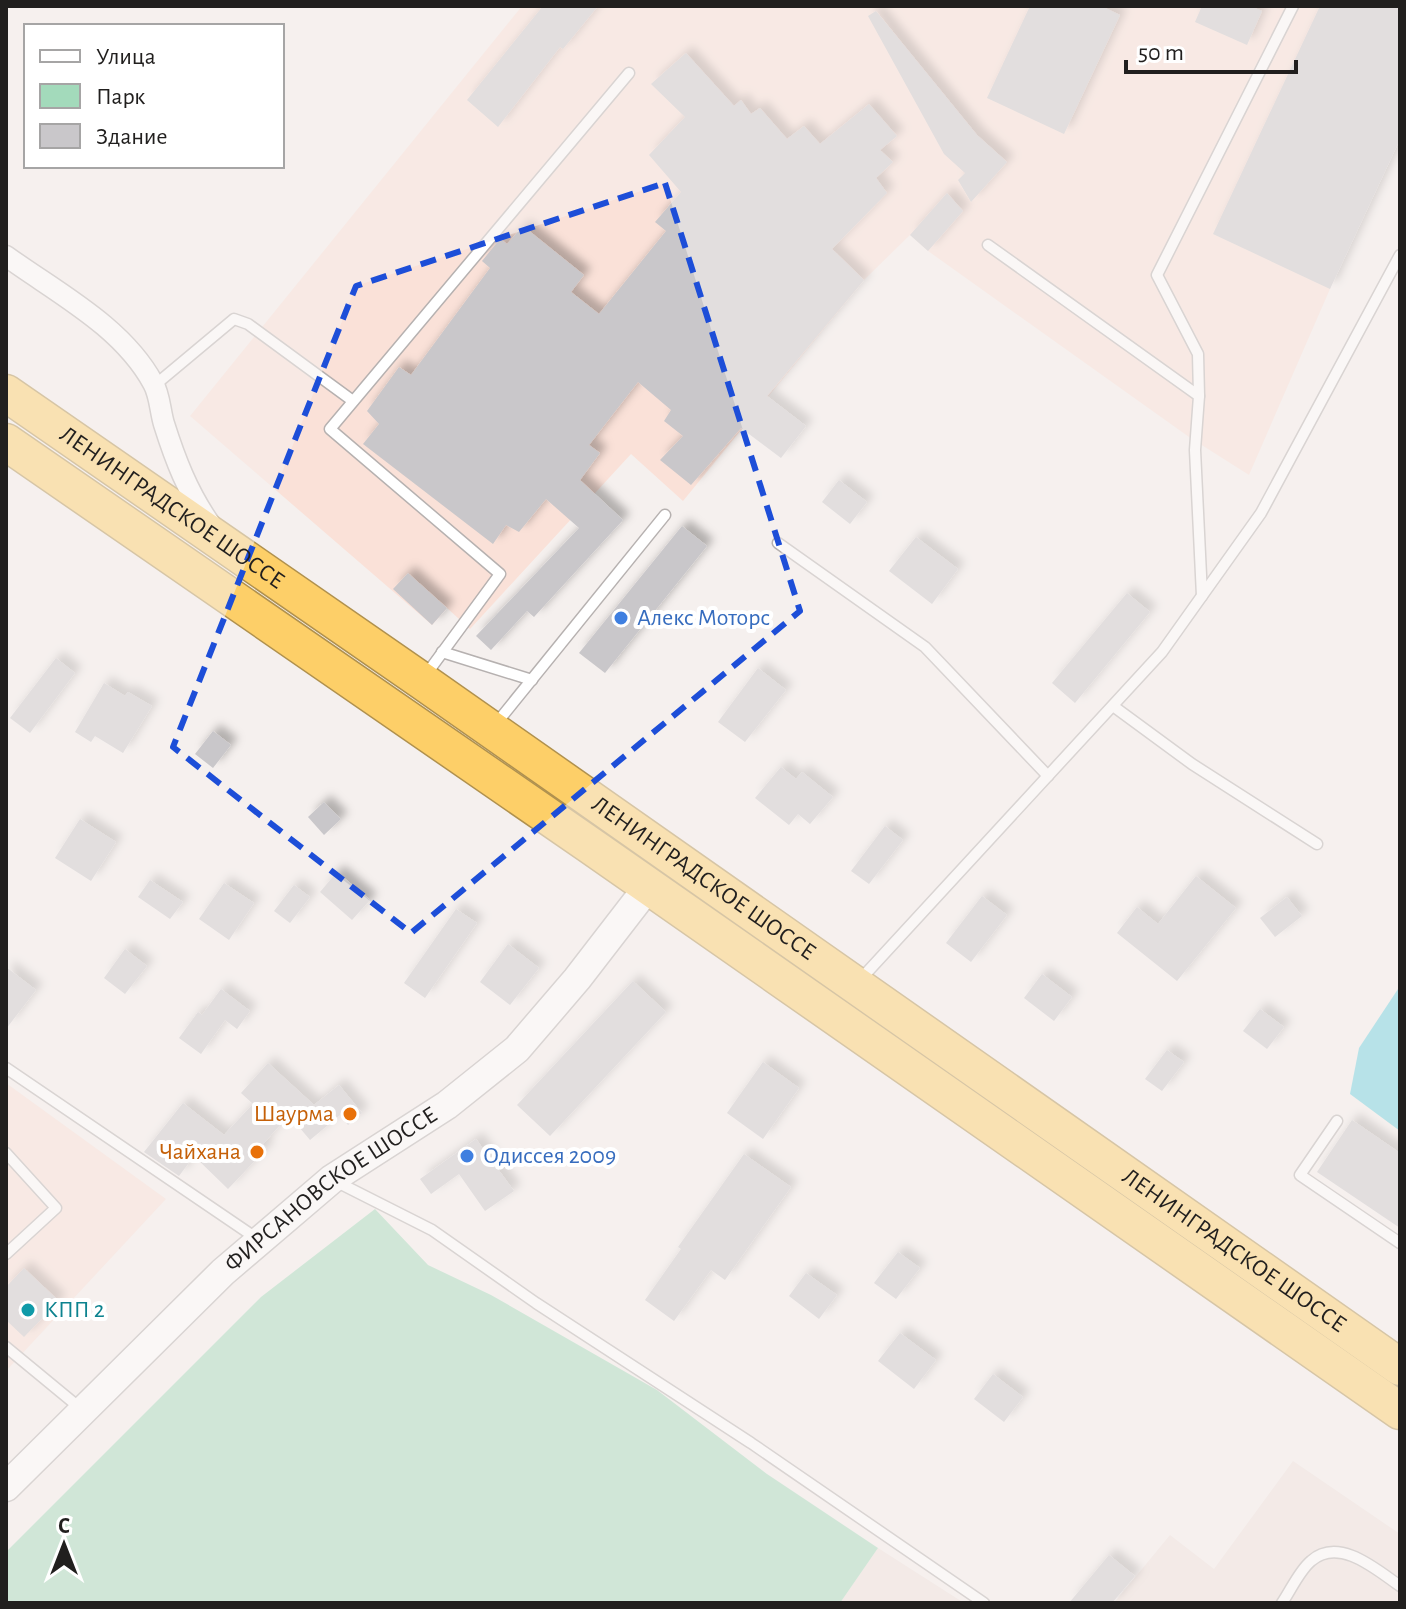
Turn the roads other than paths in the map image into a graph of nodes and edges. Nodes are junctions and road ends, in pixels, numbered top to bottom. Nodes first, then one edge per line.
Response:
1 (1293, 6) edge
2 (629, 73) dead end
3 (988, 245) dead end
4 (1400, 255) edge
5 (6, 256) edge
6 (155, 385) junction
7 (6, 393) edge
8 (1199, 396) junction
9 (353, 401) junction
10 (6, 442) edge
11 (665, 515) dead end
12 (778, 543) dead end
13 (227, 546) junction
14 (1202, 596) junction
15 (432, 666) junction
16 (532, 680) junction
17 (1113, 706) junction
18 (492, 730) junction
19 (1048, 776) junction
20 (1317, 844) dead end
21 (648, 887) junction
22 (855, 985) junction
23 (6, 1068) edge
24 (1337, 1121) dead end
25 (6, 1153) edge
26 (332, 1179) junction
27 (259, 1241) junction
28 (1400, 1243) edge
29 (6, 1254) edge
30 (6, 1347) edge
31 (1400, 1367) edge
32 (82, 1410) junction
33 (1400, 1411) edge
34 (6, 1487) edge
35 (1400, 1586) edge
36 (984, 1603) edge
37 (1282, 1603) edge

1 - 8 lane
2 - 9 lane
3 - 8 lane
4 - 14 lane
5 - 6 street
6 - 9 lane
6 - 13 street
7 - 13 highway, ЛЕНИНГРАДСКОЕ ШОССЕ
8 - 14 lane
9 - 15 lane
10 - 21 highway, ЛЕНИНГРАДСКОЕ ШОССЕ
11 - 16 lane
12 - 19 lane
13 - 15 highway, ЛЕНИНГРАДСКОЕ ШОССЕ
14 - 17 lane
15 - 16 lane
15 - 18 highway, ЛЕНИНГРАДСКОЕ ШОССЕ
16 - 18 lane
17 - 19 lane
17 - 20 lane
18 - 22 highway, ЛЕНИНГРАДСКОЕ ШОССЕ
19 - 22 lane
21 - 26 main road, ФИРСАНОВСКОЕ ШОССЕ
21 - 33 highway, ЛЕНИНГРАДСКОЕ ШОССЕ
22 - 31 highway, ЛЕНИНГРАДСКОЕ ШОССЕ
23 - 27 lane
24 - 28 lane
25 - 29 lane
26 - 27 main road, ФИРСАНОВСКОЕ ШОССЕ
26 - 36 lane
27 - 32 main road, ФИРСАНОВСКОЕ ШОССЕ
30 - 32 lane
32 - 34 main road, ФИРСАНОВСКОЕ ШОССЕ
35 - 37 lane

